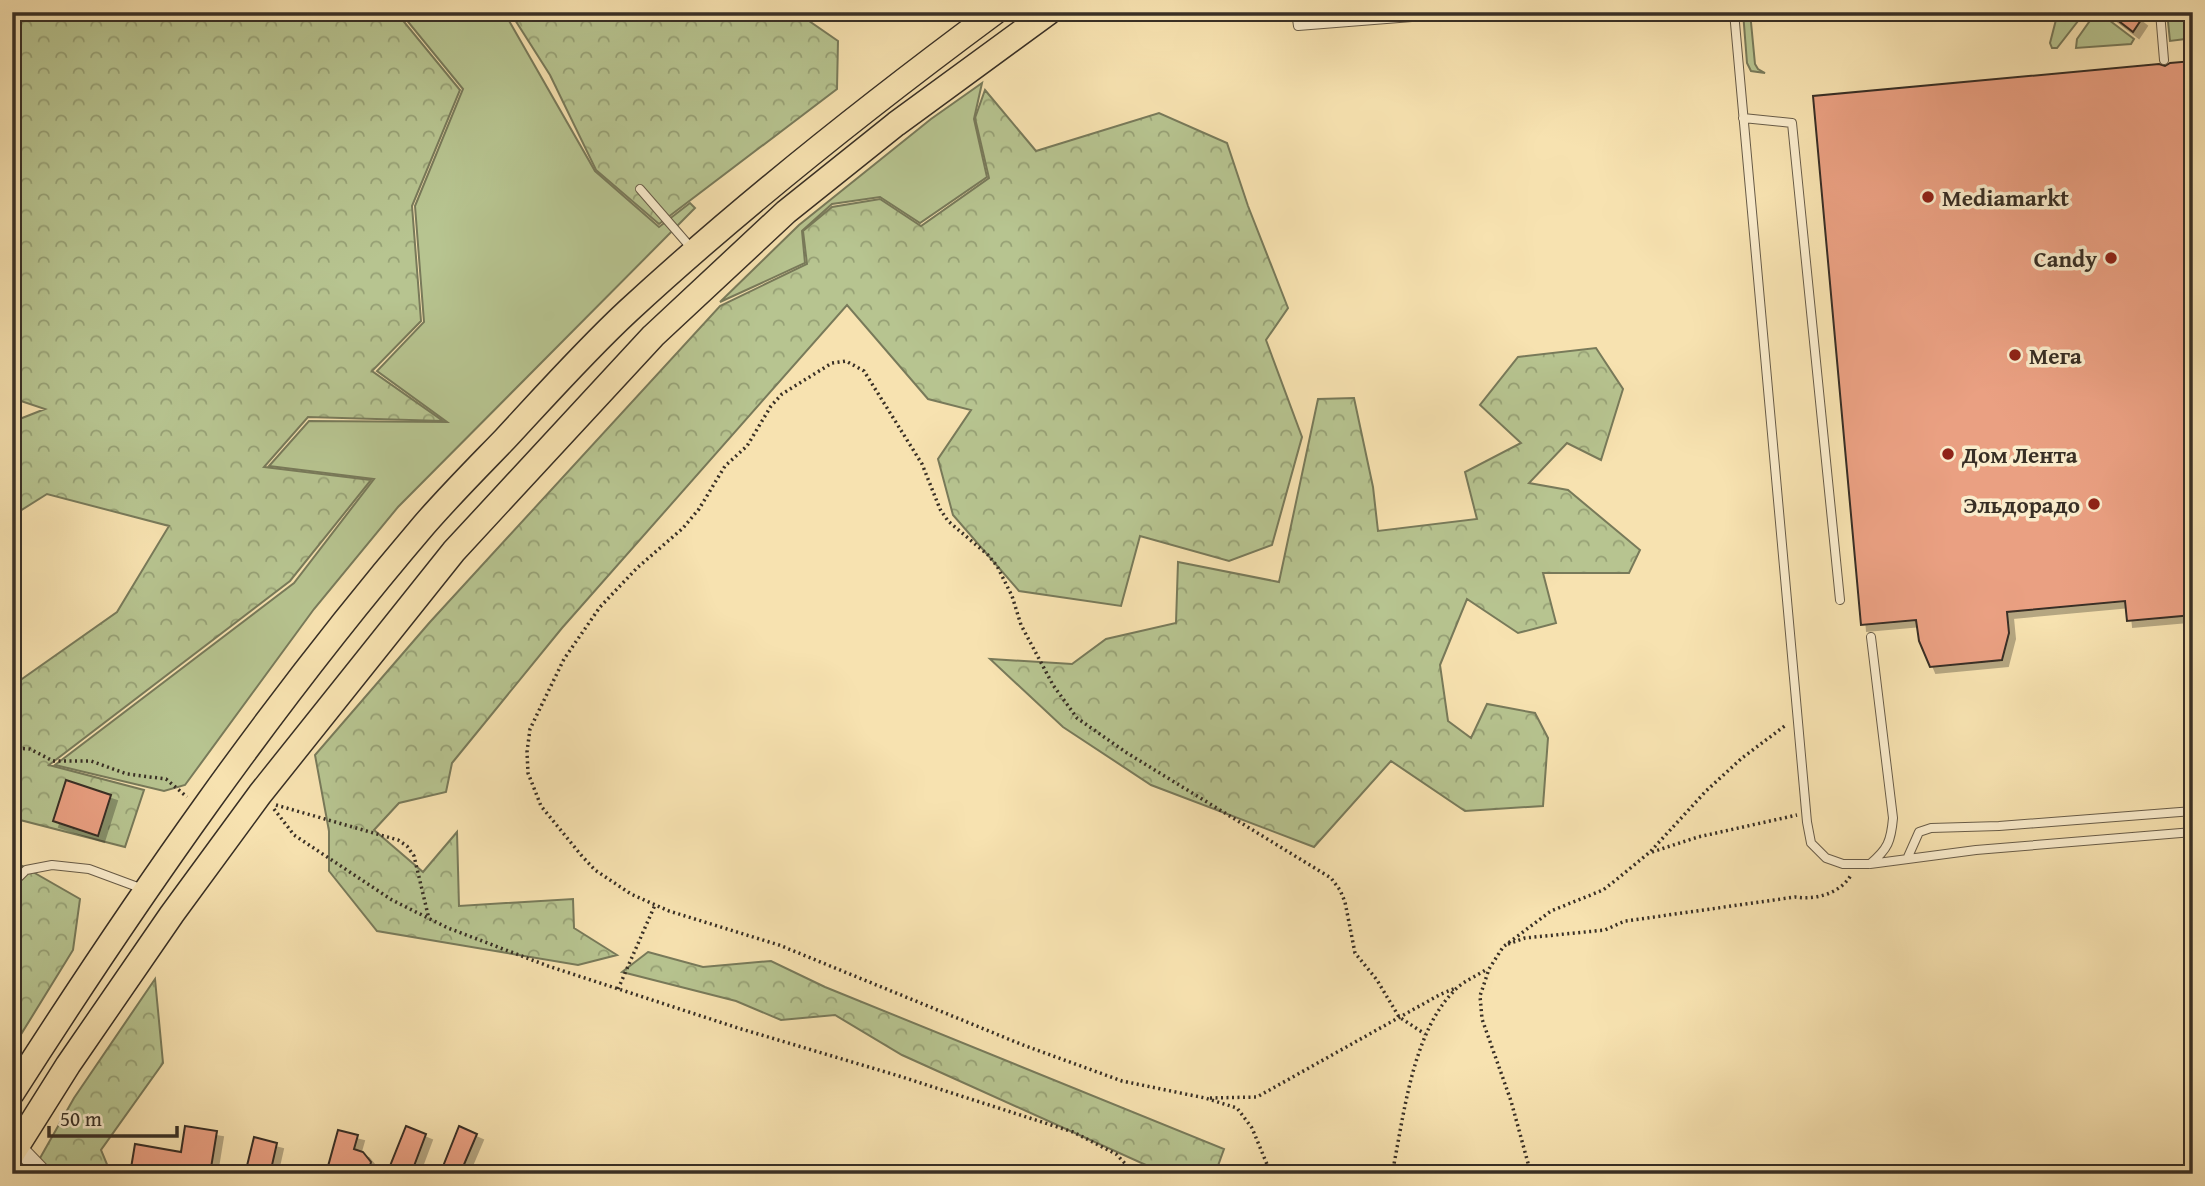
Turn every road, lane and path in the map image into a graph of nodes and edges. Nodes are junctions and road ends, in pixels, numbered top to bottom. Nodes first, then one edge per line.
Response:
1 (995, 12) edge
2 (1049, 12) edge
3 (1296, 12) edge
4 (1475, 12) edge
5 (1734, 12) edge
6 (2160, 12) edge
7 (2164, 60) dead end
8 (1743, 118) junction
9 (640, 189) dead end
10 (695, 252) junction
11 (1840, 600) dead end
12 (1871, 637) dead end
13 (1798, 717) junction
14 (12, 748) edge
15 (188, 797) dead end
16 (2193, 811) edge
17 (1807, 813) junction
18 (2193, 832) edge
19 (1650, 852) junction
20 (1908, 859) junction
21 (1857, 864) junction
22 (1870, 864) junction
23 (12, 884) edge
24 (146, 891) junction
25 (655, 905) junction
26 (429, 919) junction
27 (1503, 947) junction
28 (1489, 969) junction
29 (1456, 988) junction
30 (618, 989) junction
31 (1399, 1017) junction
32 (1425, 1034) junction
33 (12, 1093) edge
34 (1205, 1098) junction
35 (15, 1150) edge
36 (44, 1174) edge
37 (1135, 1174) edge
38 (1271, 1174) edge
39 (1392, 1174) edge
40 (1531, 1174) edge

1 - 10 main road
2 - 35 main road
3 - 4 lane
5 - 8 lane
6 - 7 lane
8 - 11 lane
8 - 13 lane
9 - 10 lane
10 - 24 main road
12 - 22 lane
13 - 17 lane
13 - 19 path
14 - 15 path
16 - 20 lane
17 - 19 path
17 - 21 lane
18 - 20 lane
19 - 27 path
20 - 22 lane
21 - 22 lane
21 - 27 path
23 - 24 lane
24 - 33 main road
25 - 30 path
25 - 31 path
25 - 34 path
26 - 26 path
26 - 30 path
27 - 28 path
28 - 29 path
28 - 40 path
29 - 31 path
29 - 32 path
30 - 37 path
31 - 32 path
31 - 34 path
32 - 39 path
34 - 38 path
35 - 36 street

